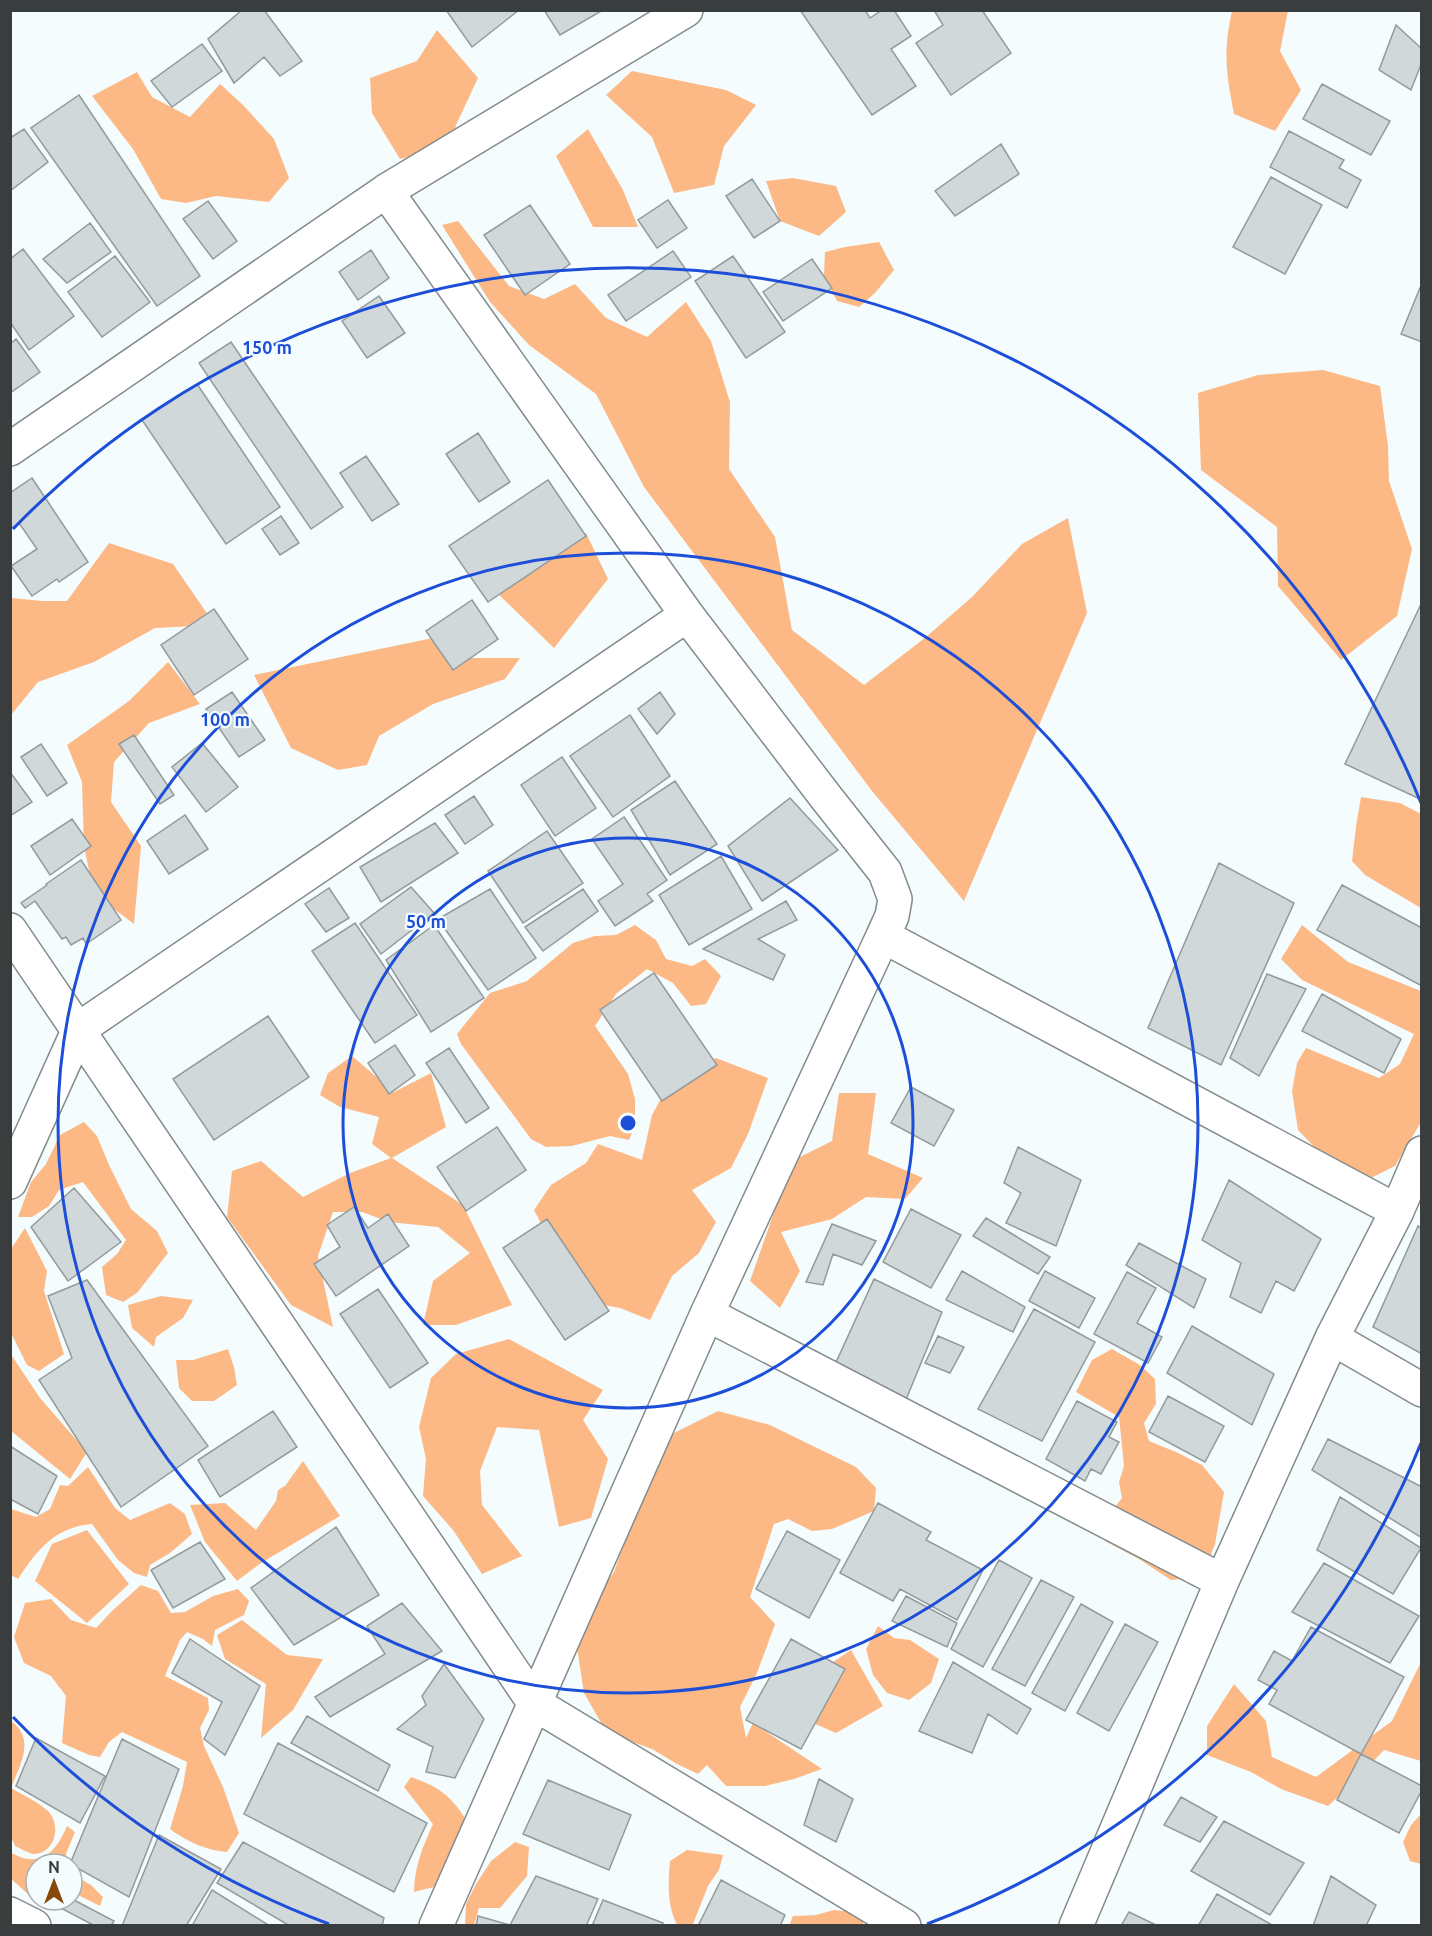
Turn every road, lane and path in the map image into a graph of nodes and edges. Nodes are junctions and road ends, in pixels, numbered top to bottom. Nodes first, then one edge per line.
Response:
1 (686, 10) edge
2 (386, 191) junction
3 (10, 449) edge
4 (687, 615) junction
5 (10, 930) edge
6 (883, 936) junction
7 (79, 1029) junction
8 (1422, 1154) edge
9 (10, 1182) edge
10 (1397, 1210) junction
11 (707, 1314) junction
12 (1332, 1338) junction
13 (1422, 1390) edge
14 (1222, 1581) junction
15 (535, 1704) junction
16 (10, 1914) edge
17 (34, 1926) edge
18 (436, 1926) edge
19 (904, 1926) edge
20 (1076, 1926) edge

1 - 2 street
2 - 3 street
2 - 4 street
4 - 6 street
4 - 7 street
5 - 7 street
6 - 10 street
6 - 11 street
7 - 9 street
7 - 15 street
8 - 10 street
10 - 12 street
11 - 14 street
11 - 15 street
12 - 13 street
12 - 14 street
14 - 20 street
15 - 18 street
15 - 19 street
16 - 17 street

